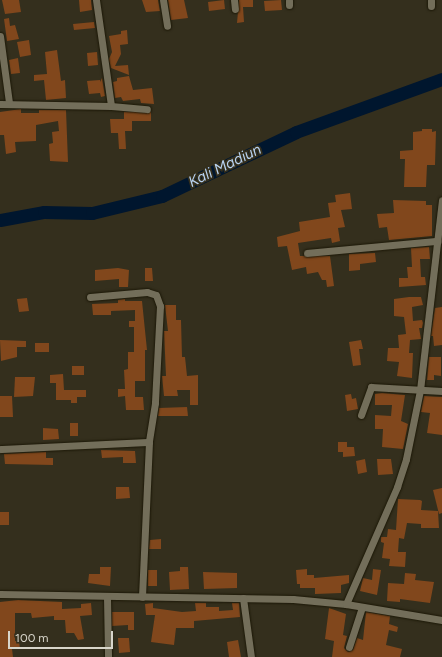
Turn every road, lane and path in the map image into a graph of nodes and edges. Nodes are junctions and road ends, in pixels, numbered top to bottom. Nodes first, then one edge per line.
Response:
1 (96, 0) edge
2 (163, 0) edge
3 (234, 0) edge
4 (235, 9) dead end
5 (167, 26) dead end
6 (0, 36) edge
7 (9, 103) junction
8 (0, 104) edge
9 (111, 106) junction
10 (147, 109) dead end
11 (442, 200) edge
12 (440, 232) edge
13 (437, 241) junction
14 (307, 253) dead end
15 (433, 279) junction
16 (442, 279) edge
17 (90, 297) dead end
18 (420, 390) junction
19 (442, 391) edge
20 (361, 415) dead end
21 (149, 442) junction
22 (0, 449) edge
23 (0, 594) edge
24 (107, 597) junction
25 (142, 597) junction
26 (243, 598) junction
27 (346, 604) junction
28 (362, 607) junction
29 (442, 620) edge
30 (349, 647) dead end
31 (108, 657) edge
32 (251, 657) edge

1 - 9 street
2 - 5 street
3 - 4 street
6 - 7 street
7 - 8 street
7 - 9 street
9 - 10 street
11 - 12 street
12 - 13 street
13 - 14 street
13 - 15 street
15 - 16 street
15 - 18 street
17 - 21 street
18 - 19 street
18 - 20 street
18 - 27 street
21 - 22 street
21 - 25 street
23 - 24 street
24 - 25 street
24 - 31 street
25 - 26 street
26 - 27 street
26 - 32 street
27 - 28 street
28 - 29 street
28 - 30 street

